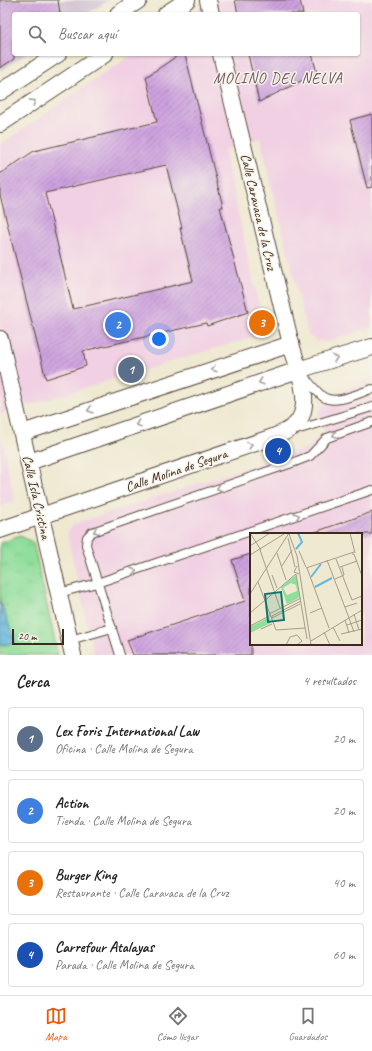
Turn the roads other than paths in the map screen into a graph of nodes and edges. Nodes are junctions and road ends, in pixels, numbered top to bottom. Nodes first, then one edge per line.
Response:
1 (139, 0) edge
2 (187, 0) edge
3 (208, 0) edge
4 (121, 12) edge
5 (169, 12) edge
6 (211, 12) edge
7 (55, 56) edge
8 (102, 56) edge
9 (221, 56) edge
10 (0, 92) edge
11 (0, 124) edge
12 (0, 339) edge
13 (291, 344) junction
14 (372, 347) edge
15 (298, 370) junction
16 (372, 389) edge
17 (372, 407) edge
18 (372, 422) edge
19 (22, 433) junction
20 (273, 437) junction
21 (29, 462) junction
22 (372, 490) edge
23 (41, 516) junction
24 (0, 530) edge
25 (97, 583) junction
26 (59, 593) junction
27 (112, 628) junction
28 (72, 648) edge
29 (120, 655) edge

1 - 4 street
2 - 5 street
3 - 6 street
7 - 10 street
11 -> 8 street
9 - 13 street, Calle Caravaca de la Cruz
12 - 19 street, Calle Isla Cristina
13 - 15 street, Calle Caravaca de la Cruz
13 -> 19 street
15 -> 14 street
15 - 16 lane
15 - 20 street, Calle Molina de Segura
15 -> 21 street
17 - 20 lane
18 -> 25 lane
19 - 21 street, Calle Isla Cristina
23 -> 20 street, Calle Molina de Segura
21 - 23 street, Calle Isla Cristina
25 -> 22 lane
23 - 24 street, Calle Molina de Segura
23 - 26 street, Calle Isla Cristina
25 - 26 lane
25 - 27 lane
26 - 28 street, Calle Isla Cristina
27 - 28 lane
27 - 29 lane

